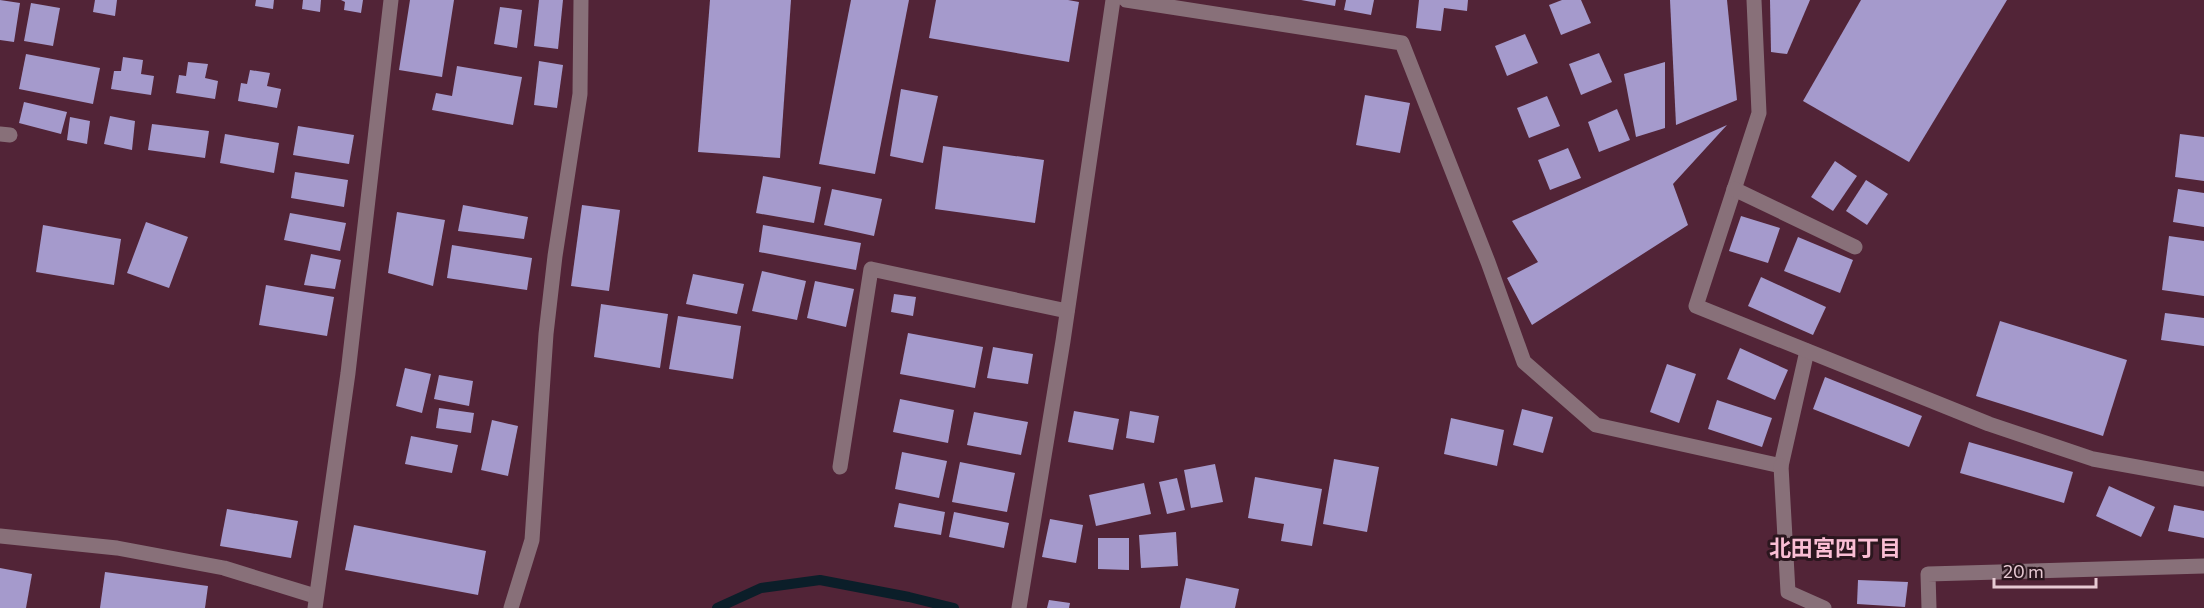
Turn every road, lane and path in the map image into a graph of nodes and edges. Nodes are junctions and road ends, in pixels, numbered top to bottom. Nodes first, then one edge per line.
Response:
1 (391, 0) edge
2 (581, 0) edge
3 (1113, 0) edge
4 (1126, 0) edge
5 (1754, 0) edge
6 (1734, 189) junction
7 (1855, 247) dead end
8 (1067, 311) junction
9 (1807, 351) junction
10 (1781, 466) junction
11 (840, 467) dead end
12 (2204, 479) edge
13 (0, 536) edge
14 (2204, 566) edge
15 (315, 602) edge
16 (511, 608) edge
17 (1019, 608) edge
18 (1824, 608) edge
19 (1929, 608) edge

1 - 15 street
2 - 16 street
3 - 8 street
4 - 10 street
5 - 6 street
6 - 7 street
6 - 9 street
8 - 11 street
8 - 17 street
9 - 10 street
9 - 12 street
10 - 18 street
13 - 15 street
14 - 19 street

